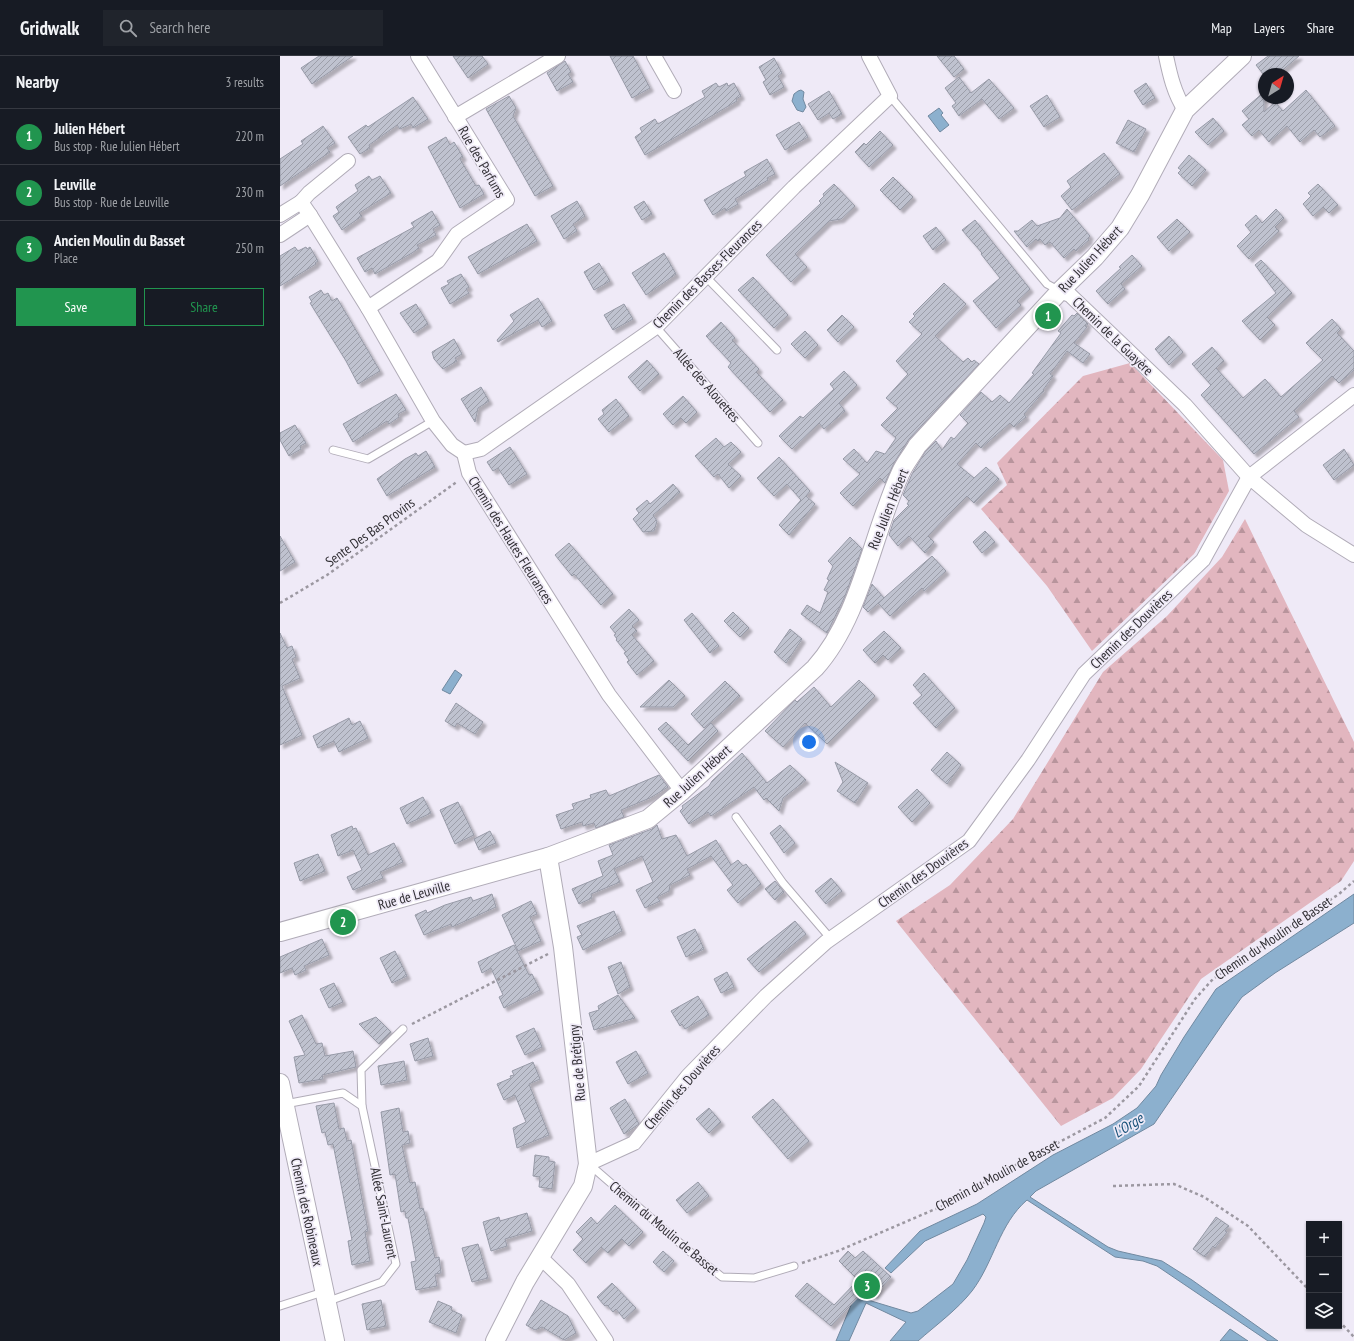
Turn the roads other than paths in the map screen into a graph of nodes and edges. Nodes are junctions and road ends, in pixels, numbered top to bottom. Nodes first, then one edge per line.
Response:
1 (418, 56) edge
2 (558, 56) edge
3 (654, 56) edge
4 (869, 56) edge
5 (1166, 56) edge
6 (1242, 56) edge
7 (674, 91) dead end
8 (890, 96) junction
9 (1185, 110) junction
10 (455, 117) junction
11 (348, 161) dead end
12 (301, 202) junction
13 (280, 214) edge
14 (310, 215) junction
15 (280, 235) edge
16 (706, 276) junction
17 (1060, 291) junction
18 (368, 308) junction
19 (656, 327) junction
20 (777, 350) dead end
21 (1354, 395) edge
22 (433, 421) junction
23 (758, 443) dead end
24 (333, 450) dead end
25 (464, 453) junction
26 (1250, 477) junction
27 (1354, 556) edge
28 (682, 791) junction
29 (736, 816) dead end
30 (548, 857) junction
31 (280, 932) edge
32 (831, 939) junction
33 (403, 1029) road end
34 (280, 1083) edge
35 (285, 1104) junction
36 (362, 1106) junction
37 (588, 1164) junction
38 (540, 1257) junction
39 (794, 1266) road end
40 (325, 1297) junction
41 (280, 1306) edge
42 (335, 1341) edge
43 (495, 1341) edge
44 (606, 1341) edge

1 - 10 street, Rue des Parfums
2 - 10 street
3 - 7 street
4 - 8 street, Chemin de la Guayère
5 - 9 street
6 - 9 street, Rue Julien Hébert
8 - 16 street, Chemin des Basses-Fleurances
8 - 17 lane, Chemin de la Guayère
9 - 17 street, Rue Julien Hébert
10 - 18 street, Rue des Parfums
11 - 12 street
12 - 13 street
12 - 14 street
14 - 15 street
14 - 18 street
16 - 19 street, Chemin des Basses-Fleurances
16 - 20 lane
17 - 26 street, Chemin de la Guayère
17 - 28 street, Rue Julien Hébert
18 - 22 street
19 - 23 lane, Allée des Alouettes
19 - 25 street, Chemin des Basses-Fleurances
21 - 26 street
22 - 24 lane
22 - 25 street
25 - 28 street, Chemin des Hautes Fleurances
26 - 27 street, Chemin de la Guayère
26 - 32 street, Chemin des Douvières
28 - 30 street, Rue Julien Hébert
29 - 32 lane
30 - 31 street, Rue de Leuville
30 - 37 street, Rue de Brétigny
32 - 37 street, Chemin des Douvières
33 - 36 lane, Allée Saint-Laurent
34 - 35 street, Chemin des Robineaux
35 - 36 lane
35 - 40 street, Chemin des Robineaux
36 - 40 lane, Allée Saint-Laurent
37 - 38 street, Rue de Brétigny
37 - 39 lane, Chemin du Moulin de Basset
38 - 43 street, Rue de Brétigny
38 - 44 street
40 - 41 lane
40 - 42 street, Chemin des Robineaux

